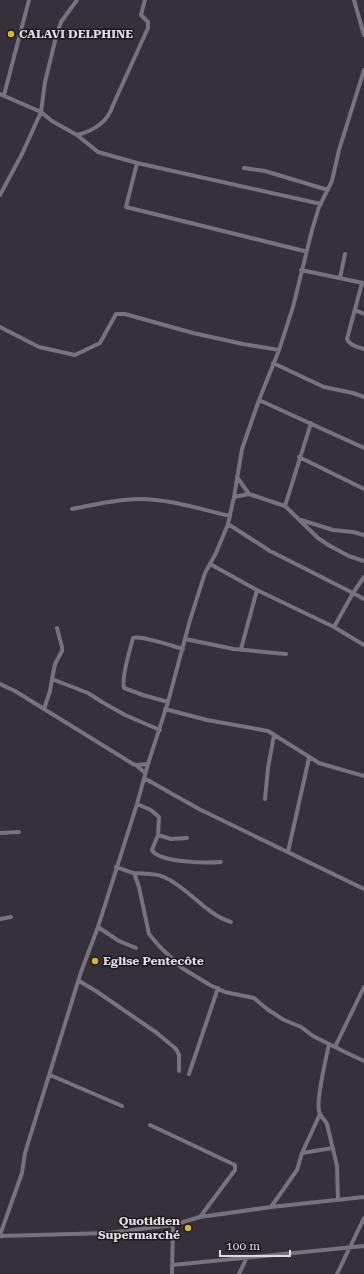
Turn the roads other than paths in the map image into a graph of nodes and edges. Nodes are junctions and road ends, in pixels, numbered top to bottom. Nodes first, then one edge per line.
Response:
1 (30, 0) edge
2 (77, 0) edge
3 (145, 0) edge
4 (354, 0) edge
5 (364, 35) edge
6 (364, 70) edge
7 (2, 94) edge
8 (41, 112) junction
9 (77, 135) junction
10 (137, 163) junction
11 (244, 168) dead end
12 (328, 190) junction
13 (0, 195) edge
14 (321, 204) junction
15 (304, 251) dead end
16 (345, 254) dead end
17 (301, 270) junction
18 (340, 278) junction
19 (363, 283) edge
20 (355, 310) junction
21 (364, 314) edge
22 (0, 326) edge
23 (364, 349) edge
24 (279, 350) junction
25 (274, 363) junction
26 (364, 397) edge
27 (259, 400) junction
28 (311, 423) junction
29 (364, 448) edge
30 (299, 457) junction
31 (237, 477) junction
32 (364, 489) edge
33 (249, 494) junction
34 (234, 497) junction
35 (286, 506) junction
36 (72, 509) dead end
37 (230, 516) junction
38 (301, 520) junction
39 (228, 524) junction
40 (364, 535) edge
41 (364, 561) edge
42 (210, 564) junction
43 (364, 577) edge
44 (257, 590) junction
45 (353, 593) junction
46 (364, 599) edge
47 (334, 627) junction
48 (57, 628) dead end
49 (185, 639) junction
50 (364, 646) edge
51 (183, 649) junction
52 (241, 649) junction
53 (286, 654) dead end
54 (52, 679) junction
55 (1, 687) edge
56 (168, 702) junction
57 (44, 709) junction
58 (165, 709) junction
59 (160, 730) junction
60 (274, 735) junction
61 (309, 758) junction
62 (148, 764) junction
63 (136, 765) junction
64 (145, 776) junction
65 (364, 776) edge
66 (265, 799) dead end
67 (137, 804) junction
68 (19, 832) dead end
69 (0, 833) edge
70 (158, 835) junction
71 (187, 838) dead end
72 (288, 852) junction
73 (221, 862) dead end
74 (116, 867) junction
75 (134, 872) junction
76 (364, 888) edge
77 (11, 918) dead end
78 (0, 919) edge
79 (231, 922) dead end
80 (98, 927) junction
81 (136, 948) dead end
82 (79, 982) junction
83 (364, 987) edge
84 (218, 988) junction
85 (329, 1044) junction
86 (335, 1047) junction
87 (364, 1061) edge
88 (179, 1071) dead end
89 (50, 1074) junction
90 (189, 1074) dead end
91 (122, 1106) dead end
92 (320, 1114) junction
93 (150, 1124) dead end
94 (333, 1148) junction
95 (302, 1153) junction
96 (364, 1197) edge
97 (338, 1200) junction
98 (271, 1207) junction
99 (200, 1217) junction
100 (364, 1218) edge
101 (173, 1225) junction
102 (0, 1235) edge
103 (364, 1246) edge
104 (350, 1248) junction
105 (247, 1258) junction
106 (172, 1265) junction
107 (172, 1274) edge
108 (239, 1274) edge
109 (337, 1274) edge

1 - 7 street
2 - 8 street
3 - 9 street
4 - 5 street
6 - 12 street
7 - 8 street
8 - 9 street
8 - 13 street
9 - 10 street
10 - 14 street
10 - 15 street
11 - 12 street
12 - 14 street
14 - 17 street
16 - 18 street
17 - 18 street
17 - 24 street
18 - 19 street
19 - 20 street
20 - 21 street
20 - 23 street
22 - 24 street
24 - 25 street
25 - 26 street
25 - 27 street
27 - 28 street
27 - 31 street
28 - 29 street
28 - 30 street
30 - 32 street
30 - 35 street
31 - 33 street
31 - 34 street
33 - 34 street
33 - 35 street
34 - 37 street
35 - 38 street
36 - 37 street
37 - 39 street
38 - 40 street
38 - 41 street
39 - 42 street
39 - 45 street
42 - 44 street
42 - 49 street
43 - 45 street
44 - 47 street
44 - 52 street
45 - 46 street
45 - 47 street
47 - 50 street
48 - 54 street
49 - 51 street
49 - 52 street
51 - 56 street
51 - 56 street
52 - 53 street
54 - 57 street
54 - 59 street
55 - 57 street
56 - 58 street
57 - 63 street
58 - 59 street
58 - 60 street
59 - 62 street
60 - 61 street
60 - 66 street
61 - 65 street
61 - 72 street
62 - 63 street
62 - 64 street
63 - 64 street
64 - 67 street
64 - 72 street
67 - 70 street
67 - 74 street
68 - 69 street
70 - 71 street
70 - 73 street
72 - 76 street
74 - 75 street
74 - 80 street
75 - 79 street
75 - 84 street
77 - 78 street
80 - 81 street
80 - 82 street
82 - 88 street
82 - 89 street
83 - 86 street
84 - 85 street
84 - 90 street
85 - 86 street
85 - 92 street
86 - 87 street
89 - 91 street
89 - 102 street
92 - 94 street
92 - 95 street
93 - 99 street
94 - 95 street
94 - 97 street
95 - 98 street
96 - 97 street
97 - 98 street
98 - 99 street
99 - 101 street
100 - 104 street
101 - 102 street
101 - 106 street
103 - 104 street
104 - 105 street
104 - 109 street
105 - 106 street
105 - 108 street
106 - 107 street

